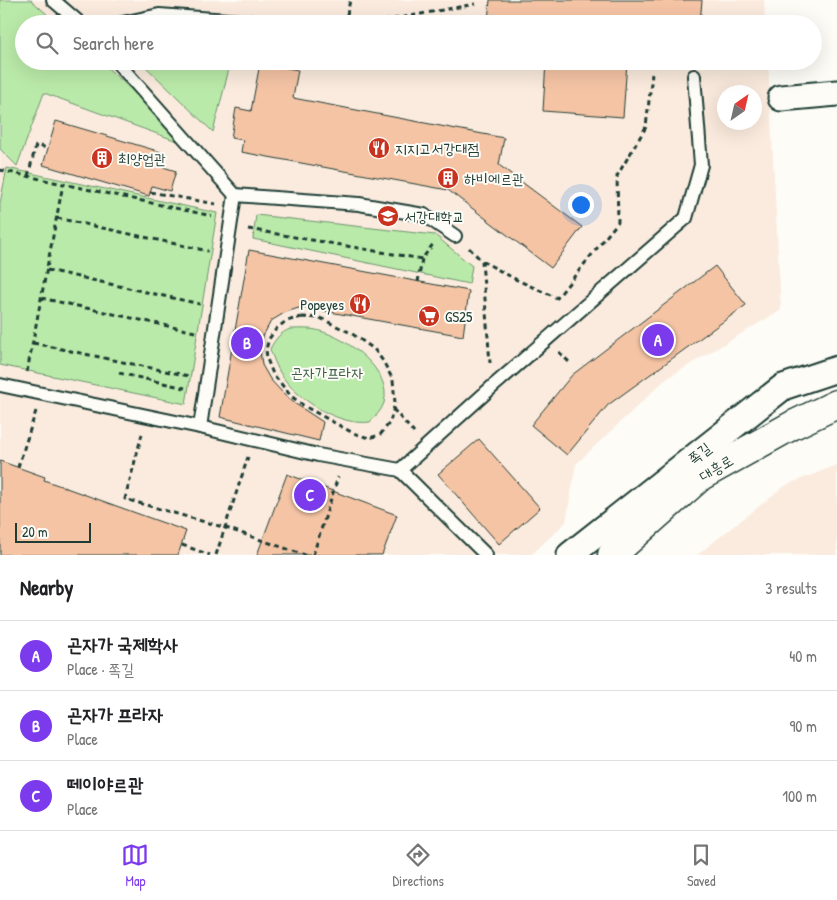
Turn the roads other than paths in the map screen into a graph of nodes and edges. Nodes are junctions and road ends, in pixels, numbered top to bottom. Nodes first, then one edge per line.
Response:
1 (53, 0) edge
2 (70, 15) edge
3 (124, 70) edge
4 (694, 76) dead end
5 (837, 93) edge
6 (782, 98) dead end
7 (234, 201) junction
8 (455, 236) road end
9 (837, 369) edge
10 (0, 385) edge
11 (837, 404) edge
12 (200, 428) junction
13 (400, 470) junction
14 (486, 555) edge
15 (570, 555) edge
16 (612, 555) edge

1 - 2 lane
3 - 7 lane
4 - 13 lane
5 - 6 street
7 - 8 lane
7 - 12 lane
9 - 15 street, 쪽길
10 - 12 lane
11 - 16 main road, 대흥로
12 - 13 lane
13 - 14 lane

